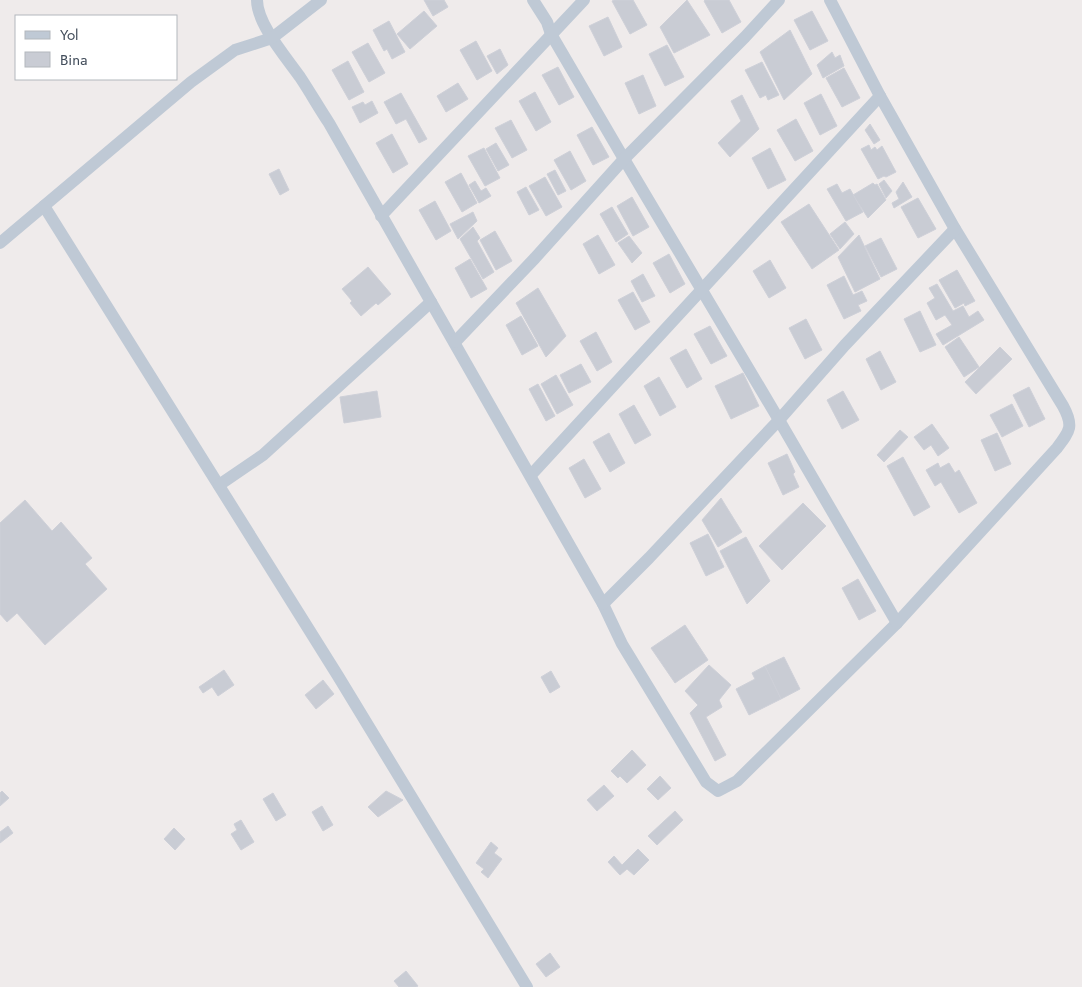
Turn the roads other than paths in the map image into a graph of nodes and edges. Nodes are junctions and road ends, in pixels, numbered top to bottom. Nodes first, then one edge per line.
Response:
1 (257, 0) edge
2 (321, 0) edge
3 (533, 0) edge
4 (584, 0) edge
5 (779, 0) edge
6 (830, 0) edge
7 (551, 34) junction
8 (272, 38) junction
9 (880, 96) junction
10 (624, 159) junction
11 (44, 206) junction
12 (381, 216) junction
13 (955, 229) junction
14 (0, 243) edge
15 (702, 290) junction
16 (431, 302) junction
17 (455, 342) junction
18 (780, 420) junction
19 (531, 476) junction
20 (219, 485) junction
21 (603, 604) junction
22 (896, 623) junction
23 (527, 987) edge

1 - 8 street
2 - 8 street
3 - 7 street
4 - 7 street
5 - 10 street
6 - 9 street
7 - 10 street
7 - 12 street
8 - 11 street
8 - 12 street
9 - 13 street
9 - 15 street
10 - 15 street
10 - 17 street
11 - 14 street
11 - 20 street
12 - 16 street
13 - 18 street
13 - 22 street
15 - 18 street
15 - 19 street
16 - 17 street
16 - 20 street
17 - 19 street
18 - 21 street
18 - 22 street
19 - 21 street
20 - 23 street
21 - 22 street

